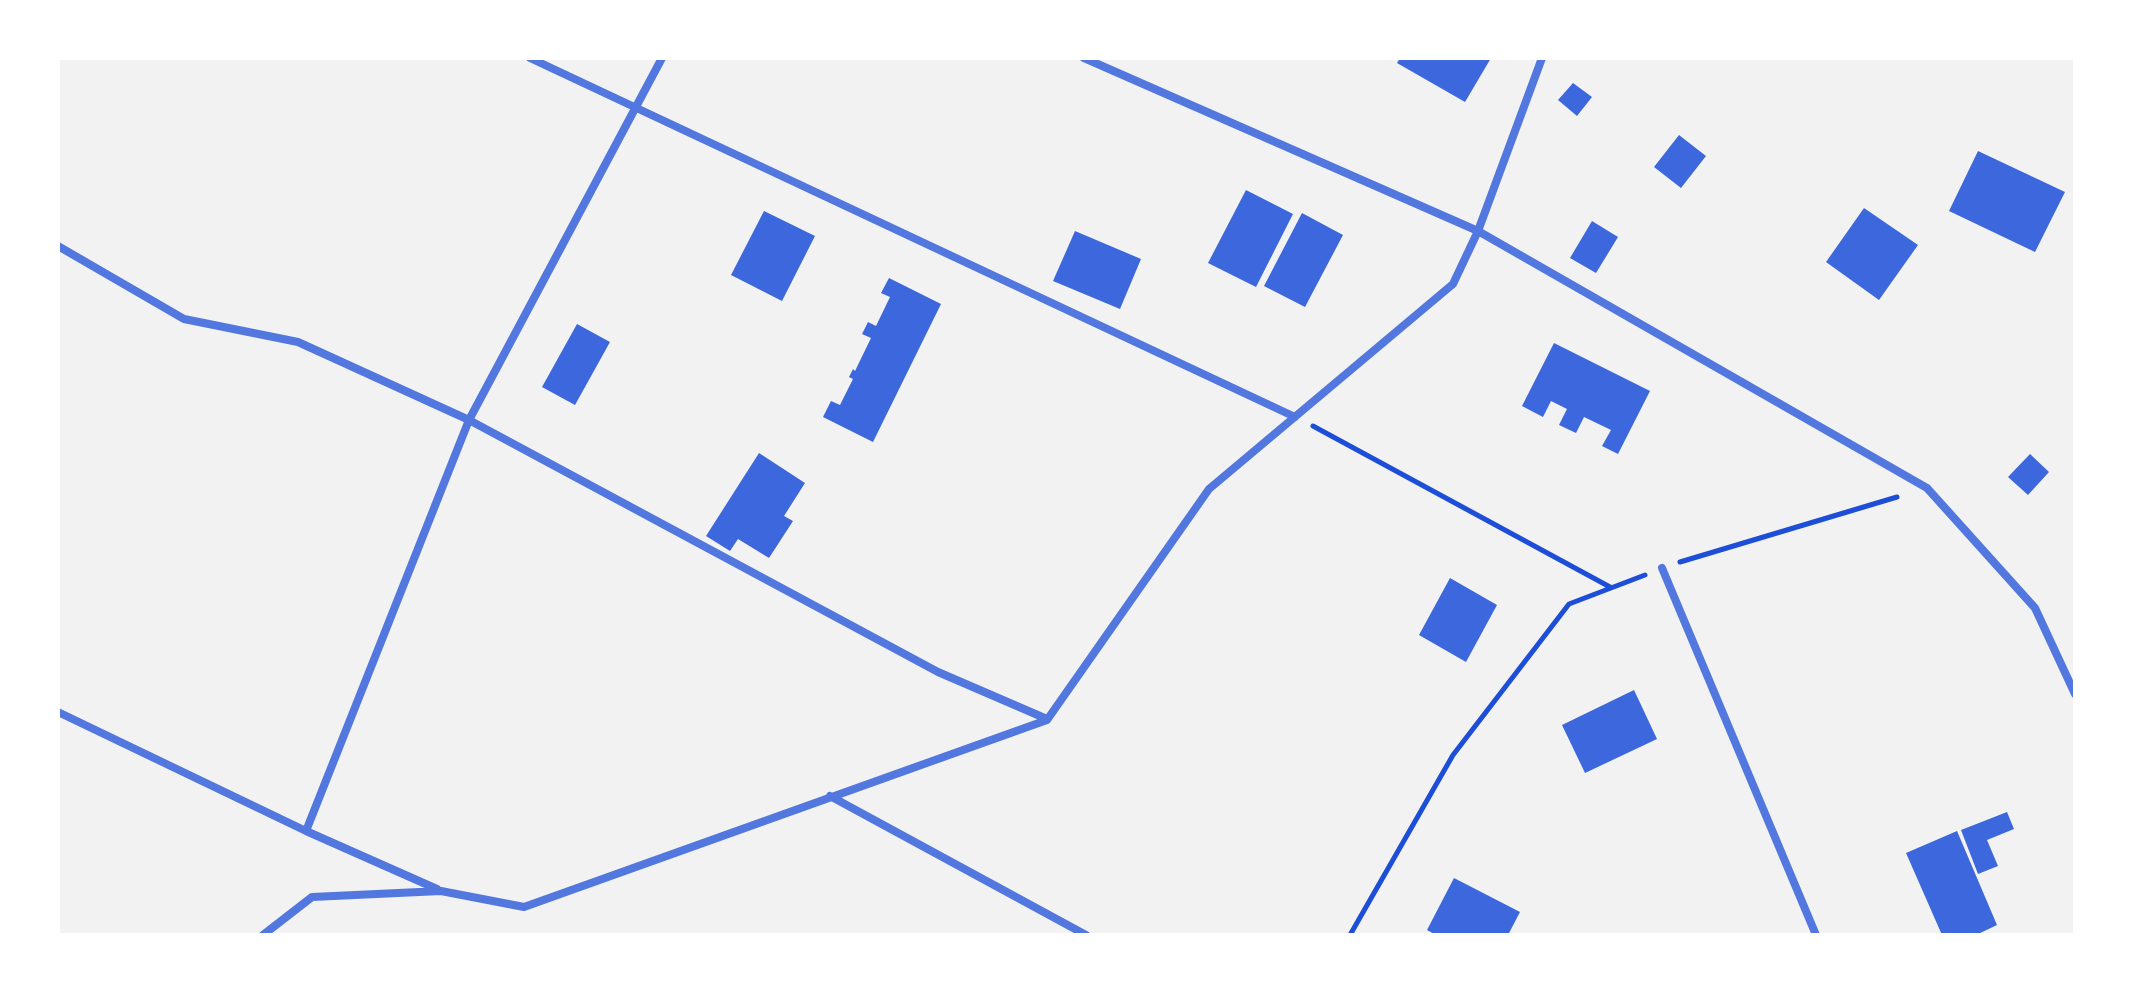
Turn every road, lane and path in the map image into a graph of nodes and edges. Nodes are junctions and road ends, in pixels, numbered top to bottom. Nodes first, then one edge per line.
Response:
1 (530, 58) edge
2 (662, 58) edge
3 (1084, 58) edge
4 (1542, 58) edge
5 (634, 108) junction
6 (1478, 231) junction
7 (58, 246) edge
8 (1295, 417) junction
9 (469, 420) junction
10 (1927, 488) junction
11 (1662, 568) junction
12 (1611, 588) junction
13 (2075, 694) edge
14 (58, 712) edge
15 (1047, 720) junction
16 (829, 796) junction
17 (306, 831) junction
18 (441, 891) junction
19 (263, 935) edge
20 (1086, 935) edge
21 (1350, 935) edge
22 (1816, 935) edge

1 - 5 street
2 - 5 street
3 - 6 street
4 - 6 street
5 - 8 street
5 - 9 street
6 - 8 street
6 - 10 street
7 - 9 street
8 - 12 path
8 - 15 street
9 - 15 street
9 - 17 street
10 - 11 path
10 - 13 street
11 - 12 path
11 - 22 street
12 - 21 path
14 - 17 street
15 - 16 street
16 - 18 street
16 - 20 street
17 - 18 street
18 - 19 street

